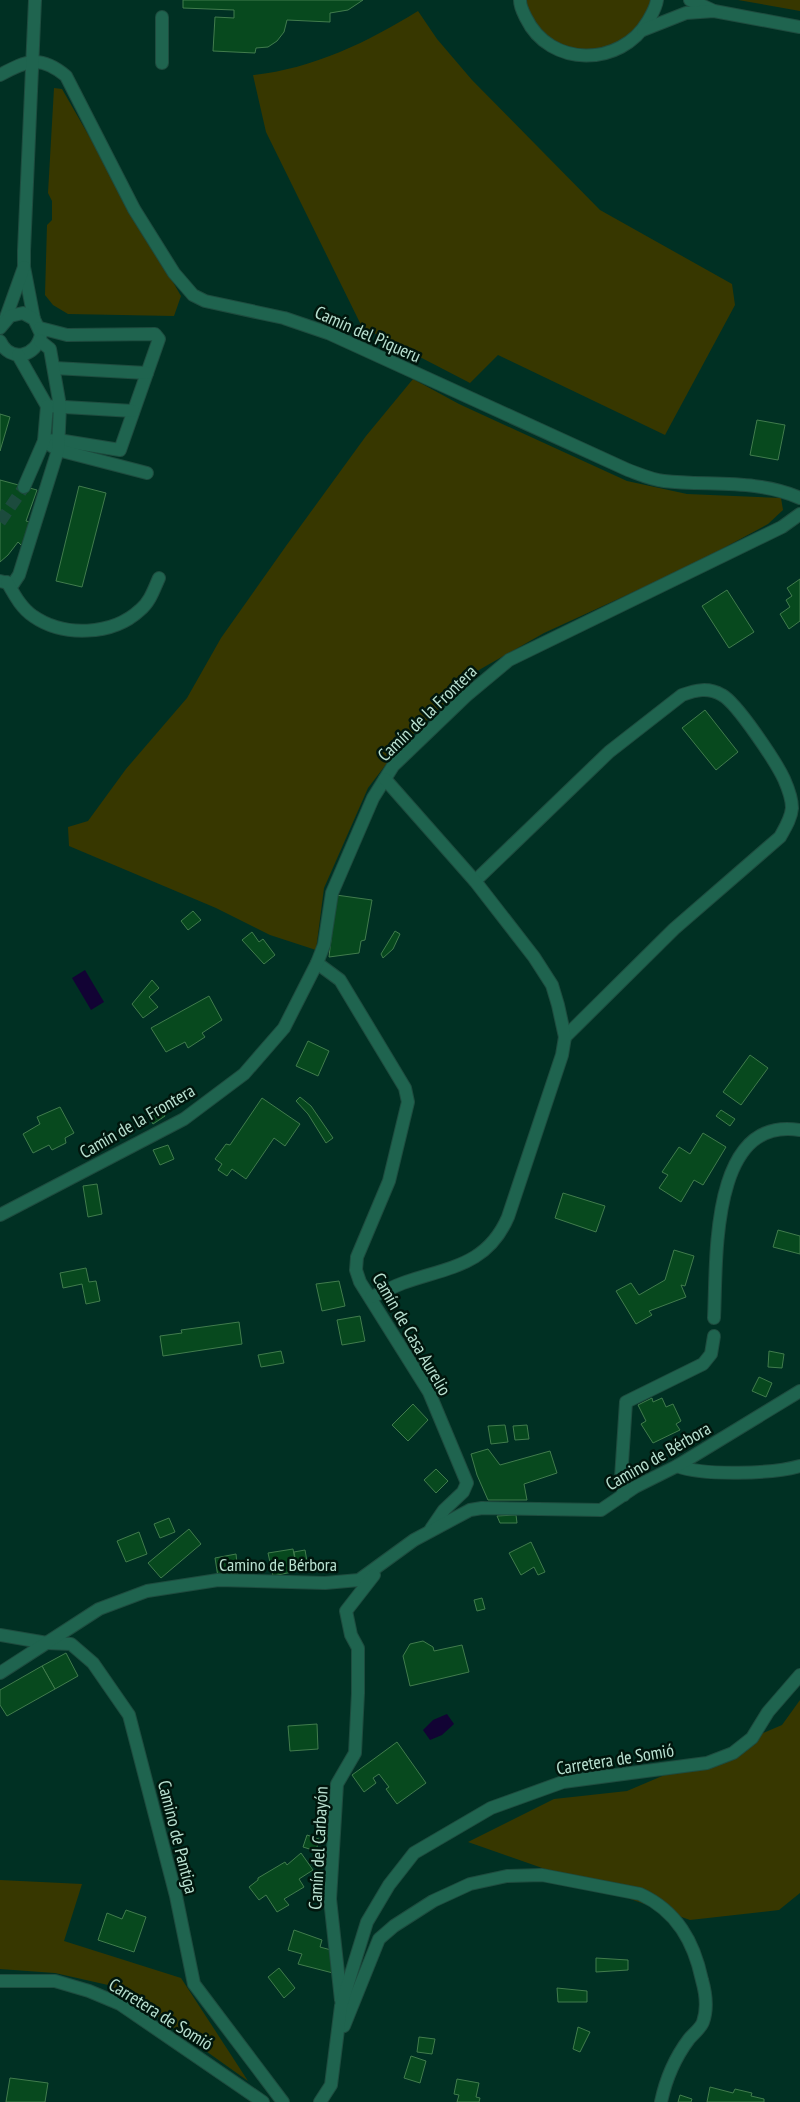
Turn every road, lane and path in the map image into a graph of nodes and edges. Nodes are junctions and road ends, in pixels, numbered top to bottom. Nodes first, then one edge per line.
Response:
1 (35, 0) edge
2 (657, 0) edge
3 (690, 0) edge
4 (519, 2) edge
5 (714, 12) junction
6 (162, 17) dead end
7 (800, 27) edge
8 (643, 30) junction
9 (32, 61) junction
10 (162, 63) dead end
11 (0, 74) edge
12 (24, 267) junction
13 (2, 323) edge
14 (37, 323) junction
15 (40, 341) junction
16 (6, 350) edge
17 (54, 368) junction
18 (147, 373) junction
19 (54, 406) junction
20 (133, 412) junction
21 (44, 441) junction
22 (58, 445) junction
23 (147, 473) dead end
24 (24, 487) tunnel mouth
25 (800, 498) edge
26 (800, 514) edge
27 (159, 578) dead end
28 (4, 582) edge
29 (385, 779) junction
30 (475, 881) junction
31 (317, 963) junction
32 (565, 1037) junction
33 (800, 1130) edge
34 (0, 1215) edge
35 (371, 1297) junction
36 (714, 1318) dead end
37 (714, 1336) dead end
38 (800, 1391) edge
39 (677, 1466) junction
40 (800, 1466) edge
41 (624, 1495) junction
42 (430, 1531) junction
43 (385, 1561) junction
44 (0, 1635) edge
45 (47, 1643) junction
46 (0, 1673) edge
47 (800, 1675) edge
48 (0, 1982) edge
49 (342, 2006) junction
50 (336, 2044) junction
51 (263, 2102) edge
52 (283, 2102) edge
53 (320, 2102) edge
54 (661, 2102) edge

1 - 9 street
2 - 8 street
3 - 5 street
4 - 8 street
5 - 7 street
5 - 8 street
6 - 10 street
9 - 11 street
9 - 12 street
9 - 25 street, Camín del Piqueru
12 - 13 street
12 - 14 street
13 - 14 street
14 - 15 street
14 - 18 street
15 - 16 street
15 - 17 street
16 - 19 street
17 - 18 street
17 - 19 street
18 - 20 street
19 - 20 street
19 - 21 street
19 - 22 street
20 - 22 street
21 - 22 street
21 - 24 street
22 - 23 street
22 - 28 street
26 - 29 street, Camín de la Frontera
27 - 28 street
29 - 30 street
29 - 31 street, Camín de la Frontera
30 - 32 street
30 - 32 street
31 - 34 street, Camín de la Frontera
31 - 35 street, Camín de Casa Aurelio
32 - 35 street
33 - 36 street
35 - 42 street, Camín de Casa Aurelio
37 - 41 street
38 - 39 street, Camino de Bérbora
39 - 40 street
39 - 41 street, Camino de Bérbora
41 - 42 street, Camino de Bérbora
42 - 43 street, Camino de Bérbora
43 - 45 street, Camino de Bérbora
43 - 49 street, Camín del Carbayón
44 - 45 street, Camino de Pantiga
45 - 46 street, Camino de Bérbora
45 - 52 street, Camino de Pantiga
47 - 49 street, Carretera de Somió
48 - 51 street, Carretera de Somió
49 - 50 street, Carretera de Somió
50 - 53 street, Carretera de Somió
50 - 54 street

